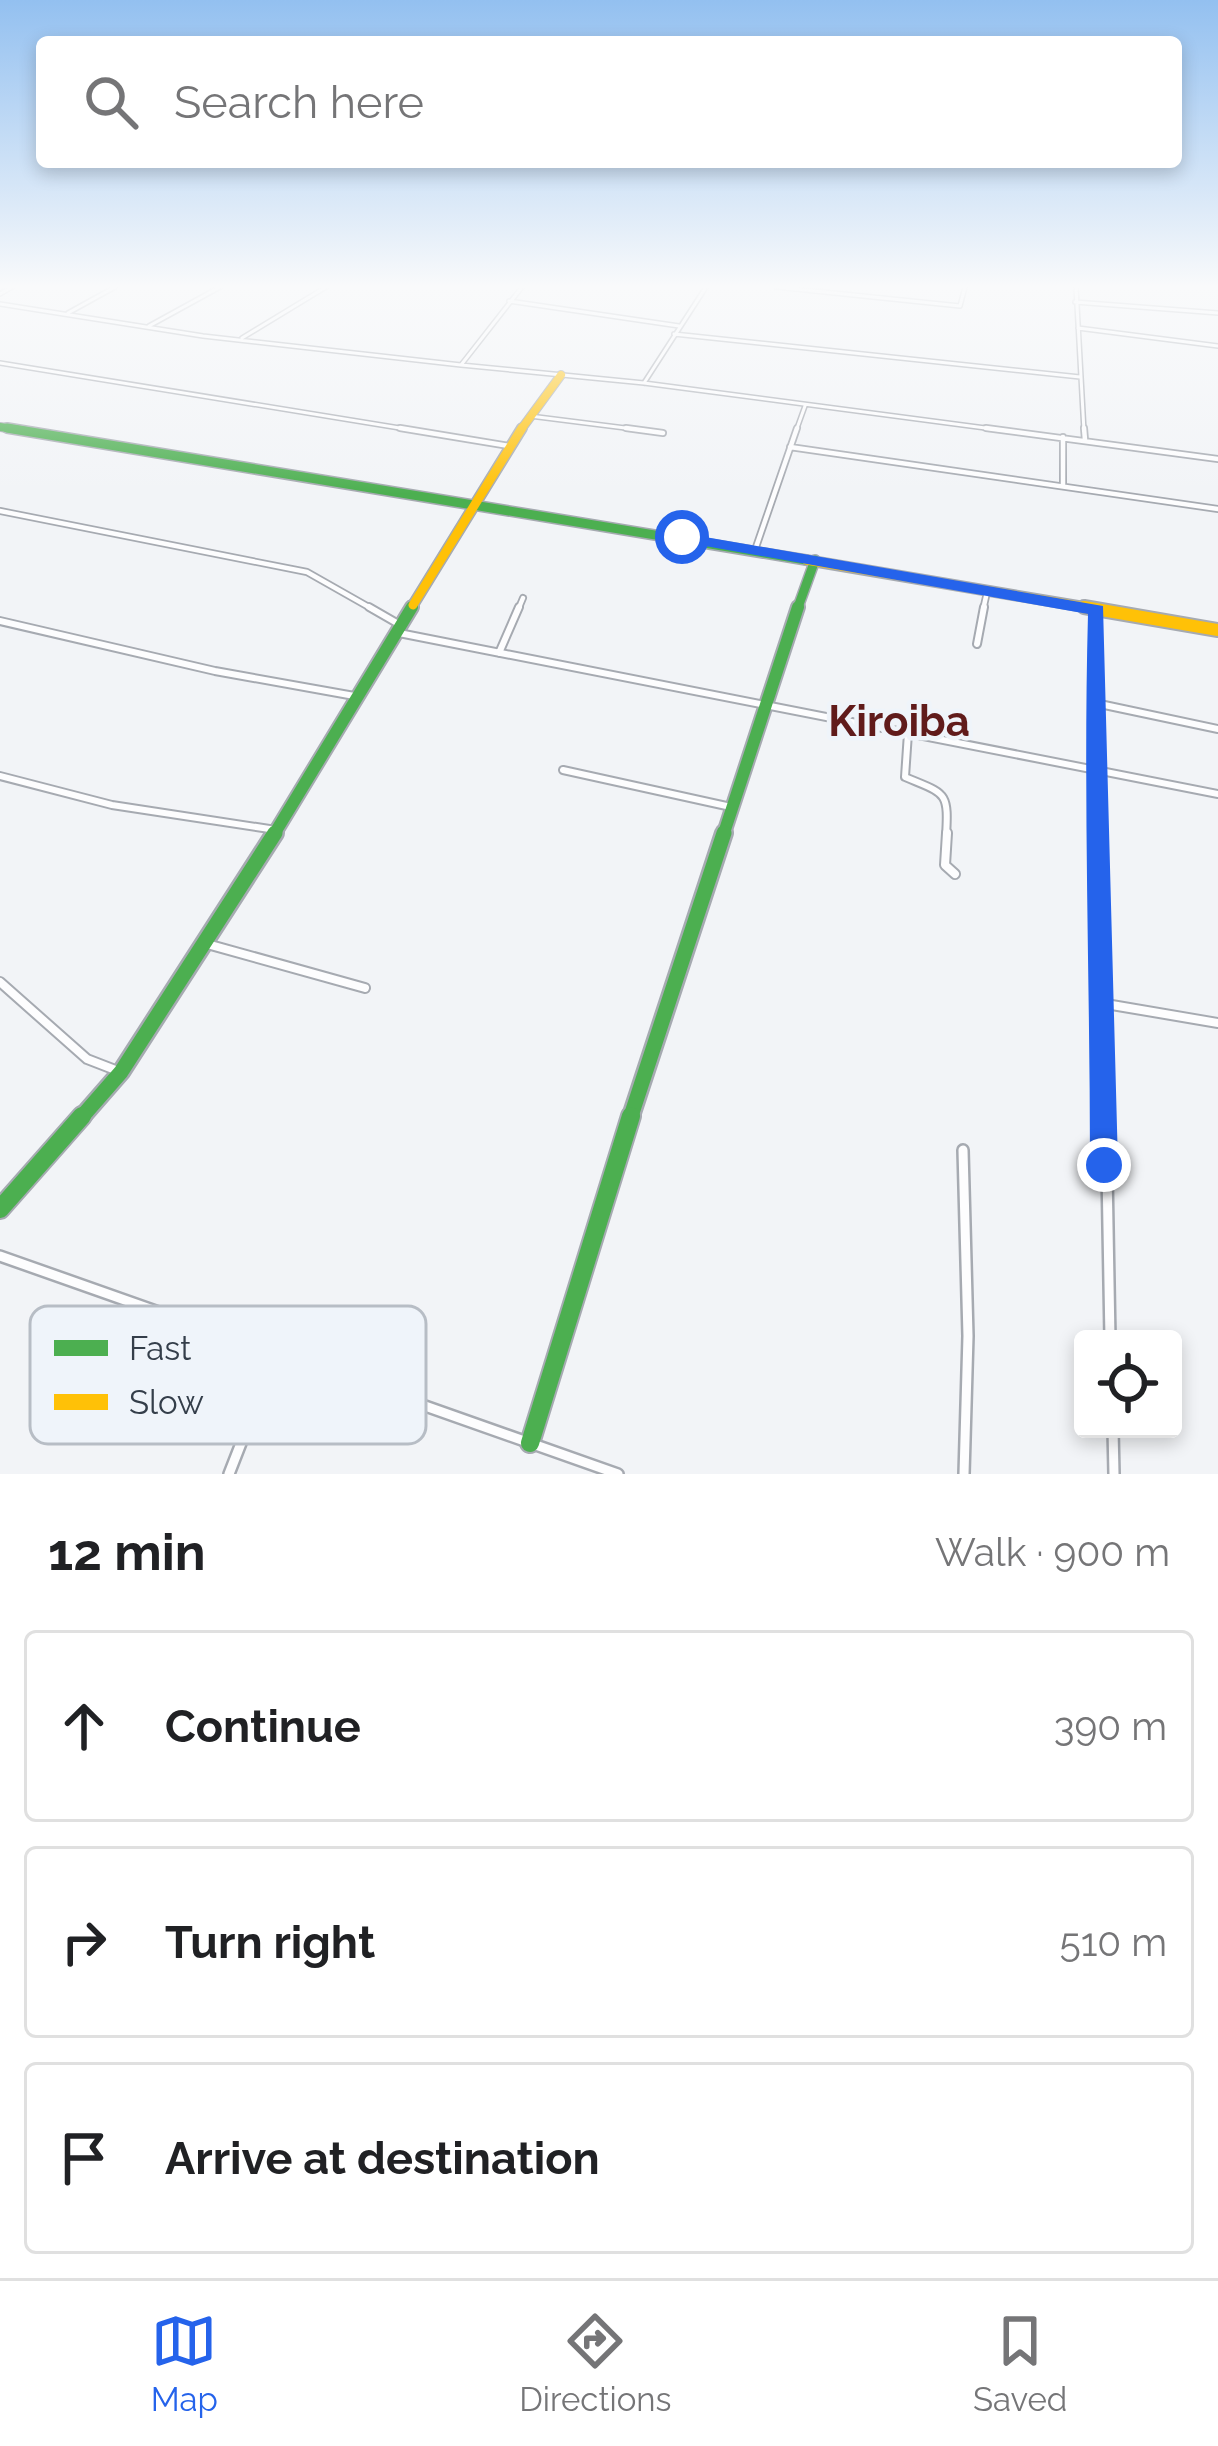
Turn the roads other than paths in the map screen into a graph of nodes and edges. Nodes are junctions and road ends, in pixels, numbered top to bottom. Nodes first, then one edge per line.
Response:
1 (379, 356) edge
2 (468, 356) edge
3 (661, 356) edge
4 (880, 356) edge
5 (1079, 356) edge
6 (0, 363) edge
7 (461, 365) junction
8 (560, 375) junction
9 (1080, 377) junction
10 (644, 383) junction
11 (805, 405) junction
12 (530, 416) junction
13 (0, 427) edge
14 (663, 433) dead end
15 (1063, 437) junction
16 (1085, 440) junction
17 (509, 446) junction
18 (790, 447) junction
19 (1218, 459) edge
20 (1063, 485) junction
21 (475, 505) junction
22 (1218, 509) edge
23 (0, 512) edge
24 (754, 550) junction
25 (815, 560) junction
26 (987, 592) junction
27 (523, 598) dead end
28 (1097, 610) junction
29 (0, 621) edge
30 (400, 630) junction
31 (1218, 630) edge
32 (977, 644) dead end
33 (500, 653) junction
34 (360, 697) junction
35 (1095, 703) junction
36 (763, 704) junction
37 (1218, 729) edge
38 (908, 733) junction
39 (1094, 767) junction
40 (562, 770) dead end
41 (0, 776) edge
42 (1218, 794) edge
43 (734, 808) junction
44 (276, 830) junction
45 (956, 874) dead end
46 (203, 943) junction
47 (0, 982) edge
48 (365, 988) dead end
49 (1100, 1003) junction
50 (1218, 1023) edge
51 (121, 1072) junction
52 (963, 1150) dead end
53 (0, 1209) edge
54 (0, 1256) edge
55 (146, 1306) edge
56 (1110, 1330) edge
57 (426, 1405) edge
58 (1113, 1438) edge
59 (530, 1443) junction
60 (241, 1444) edge
61 (230, 1474) edge
62 (618, 1474) edge
63 (964, 1474) edge
64 (1114, 1474) edge

1 - 7 street
2 - 7 street
3 - 10 street
4 - 9 street
5 - 9 street
6 - 17 street
7 - 8 street
8 - 10 street
8 - 12 street
9 - 16 street
10 - 11 street
11 - 15 street
11 - 18 street
12 - 14 street
12 - 17 street
13 - 21 street
15 - 16 street
15 - 20 street
16 - 19 street
17 - 21 street
18 - 20 street
18 - 24 street
20 - 22 street
21 - 24 street
21 - 30 street
23 - 30 street
24 - 25 street
25 - 26 street
25 - 36 street
26 - 28 street
26 - 32 street
27 - 33 street
28 - 31 street
28 - 35 street
29 - 34 street
30 - 33 street
30 - 34 street
33 - 36 street
34 - 44 street
35 - 37 street
35 - 39 street
36 - 38 street
36 - 43 street
38 - 39 street
38 - 45 street
39 - 42 street
39 - 49 street
40 - 43 street
41 - 44 street
43 - 59 street
44 - 46 street
46 - 48 street
46 - 51 street
47 - 51 street
49 - 50 street
49 - 56 street
51 - 53 street
52 - 63 street
54 - 55 street
57 - 59 street
58 - 64 street
59 - 62 street
60 - 61 street

